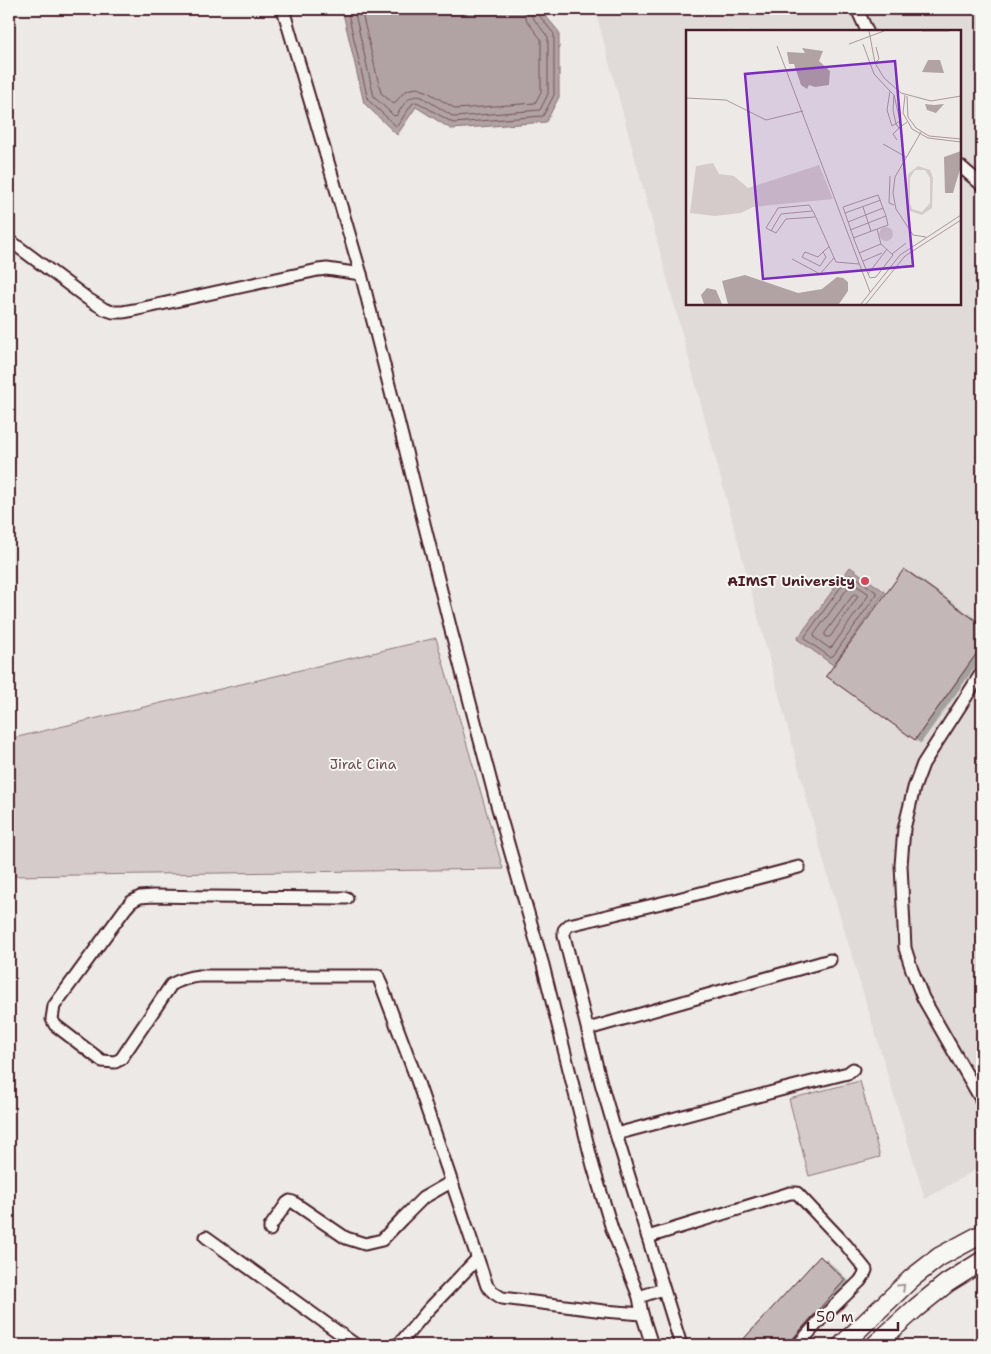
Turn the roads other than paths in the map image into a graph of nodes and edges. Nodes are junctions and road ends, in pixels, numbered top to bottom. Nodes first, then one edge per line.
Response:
1 (283, 9) edge
2 (857, 9) edge
3 (867, 30) edge
4 (961, 167) edge
5 (982, 185) edge
6 (9, 240) edge
7 (361, 274) junction
8 (982, 672) edge
9 (799, 867) dead end
10 (347, 898) dead end
11 (830, 960) dead end
12 (588, 1029) junction
13 (853, 1069) dead end
14 (982, 1101) edge
15 (616, 1134) junction
16 (451, 1182) junction
17 (270, 1230) dead end
18 (982, 1234) edge
19 (206, 1237) dead end
20 (648, 1238) junction
21 (477, 1259) junction
22 (982, 1261) edge
23 (663, 1289) junction
24 (639, 1297) junction
25 (642, 1314) junction
26 (356, 1345) edge
27 (396, 1345) edge
28 (652, 1345) edge
29 (681, 1345) edge
30 (798, 1345) edge
31 (842, 1345) edge
32 (876, 1345) edge

1 - 7 street
2 - 3 street
4 - 5 street
6 - 7 street
7 - 24 street
8 - 14 street
9 - 12 street
10 - 16 street
11 - 12 street
12 - 15 street
13 - 15 street
15 - 20 street
16 - 17 street
16 - 21 street
31 -> 18 main road
19 - 26 street
20 - 23 street
20 - 30 street
21 - 25 street
21 - 27 street
22 - 32 main road
23 - 24 street
23 - 29 street
24 - 25 street
25 - 28 street

